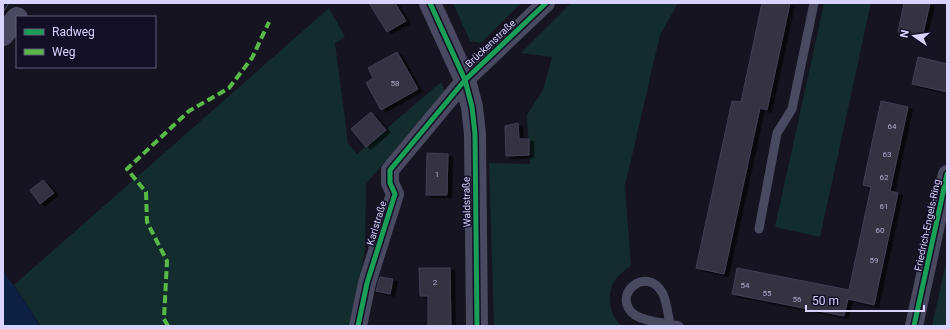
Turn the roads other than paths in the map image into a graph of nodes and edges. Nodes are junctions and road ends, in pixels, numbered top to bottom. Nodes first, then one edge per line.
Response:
1 (28, 3) edge
2 (430, 3) edge
3 (546, 3) edge
4 (814, 3) edge
5 (18, 16) edge
6 (16, 18) edge
7 (3, 35) edge
8 (465, 80) junction
9 (947, 174) edge
10 (759, 229) dead end
11 (675, 325) edge
12 (358, 326) edge
13 (477, 326) edge
14 (914, 326) edge

1 - 5 street
2 - 8 street, Waldstraße
3 - 8 street, Brückenstraße
4 - 10 lane
6 - 7 street
8 - 12 street, Karlstraße
8 - 13 street, Waldstraße
9 - 14 street, Friedrich-Engels-Ring
11 - 11 lane

